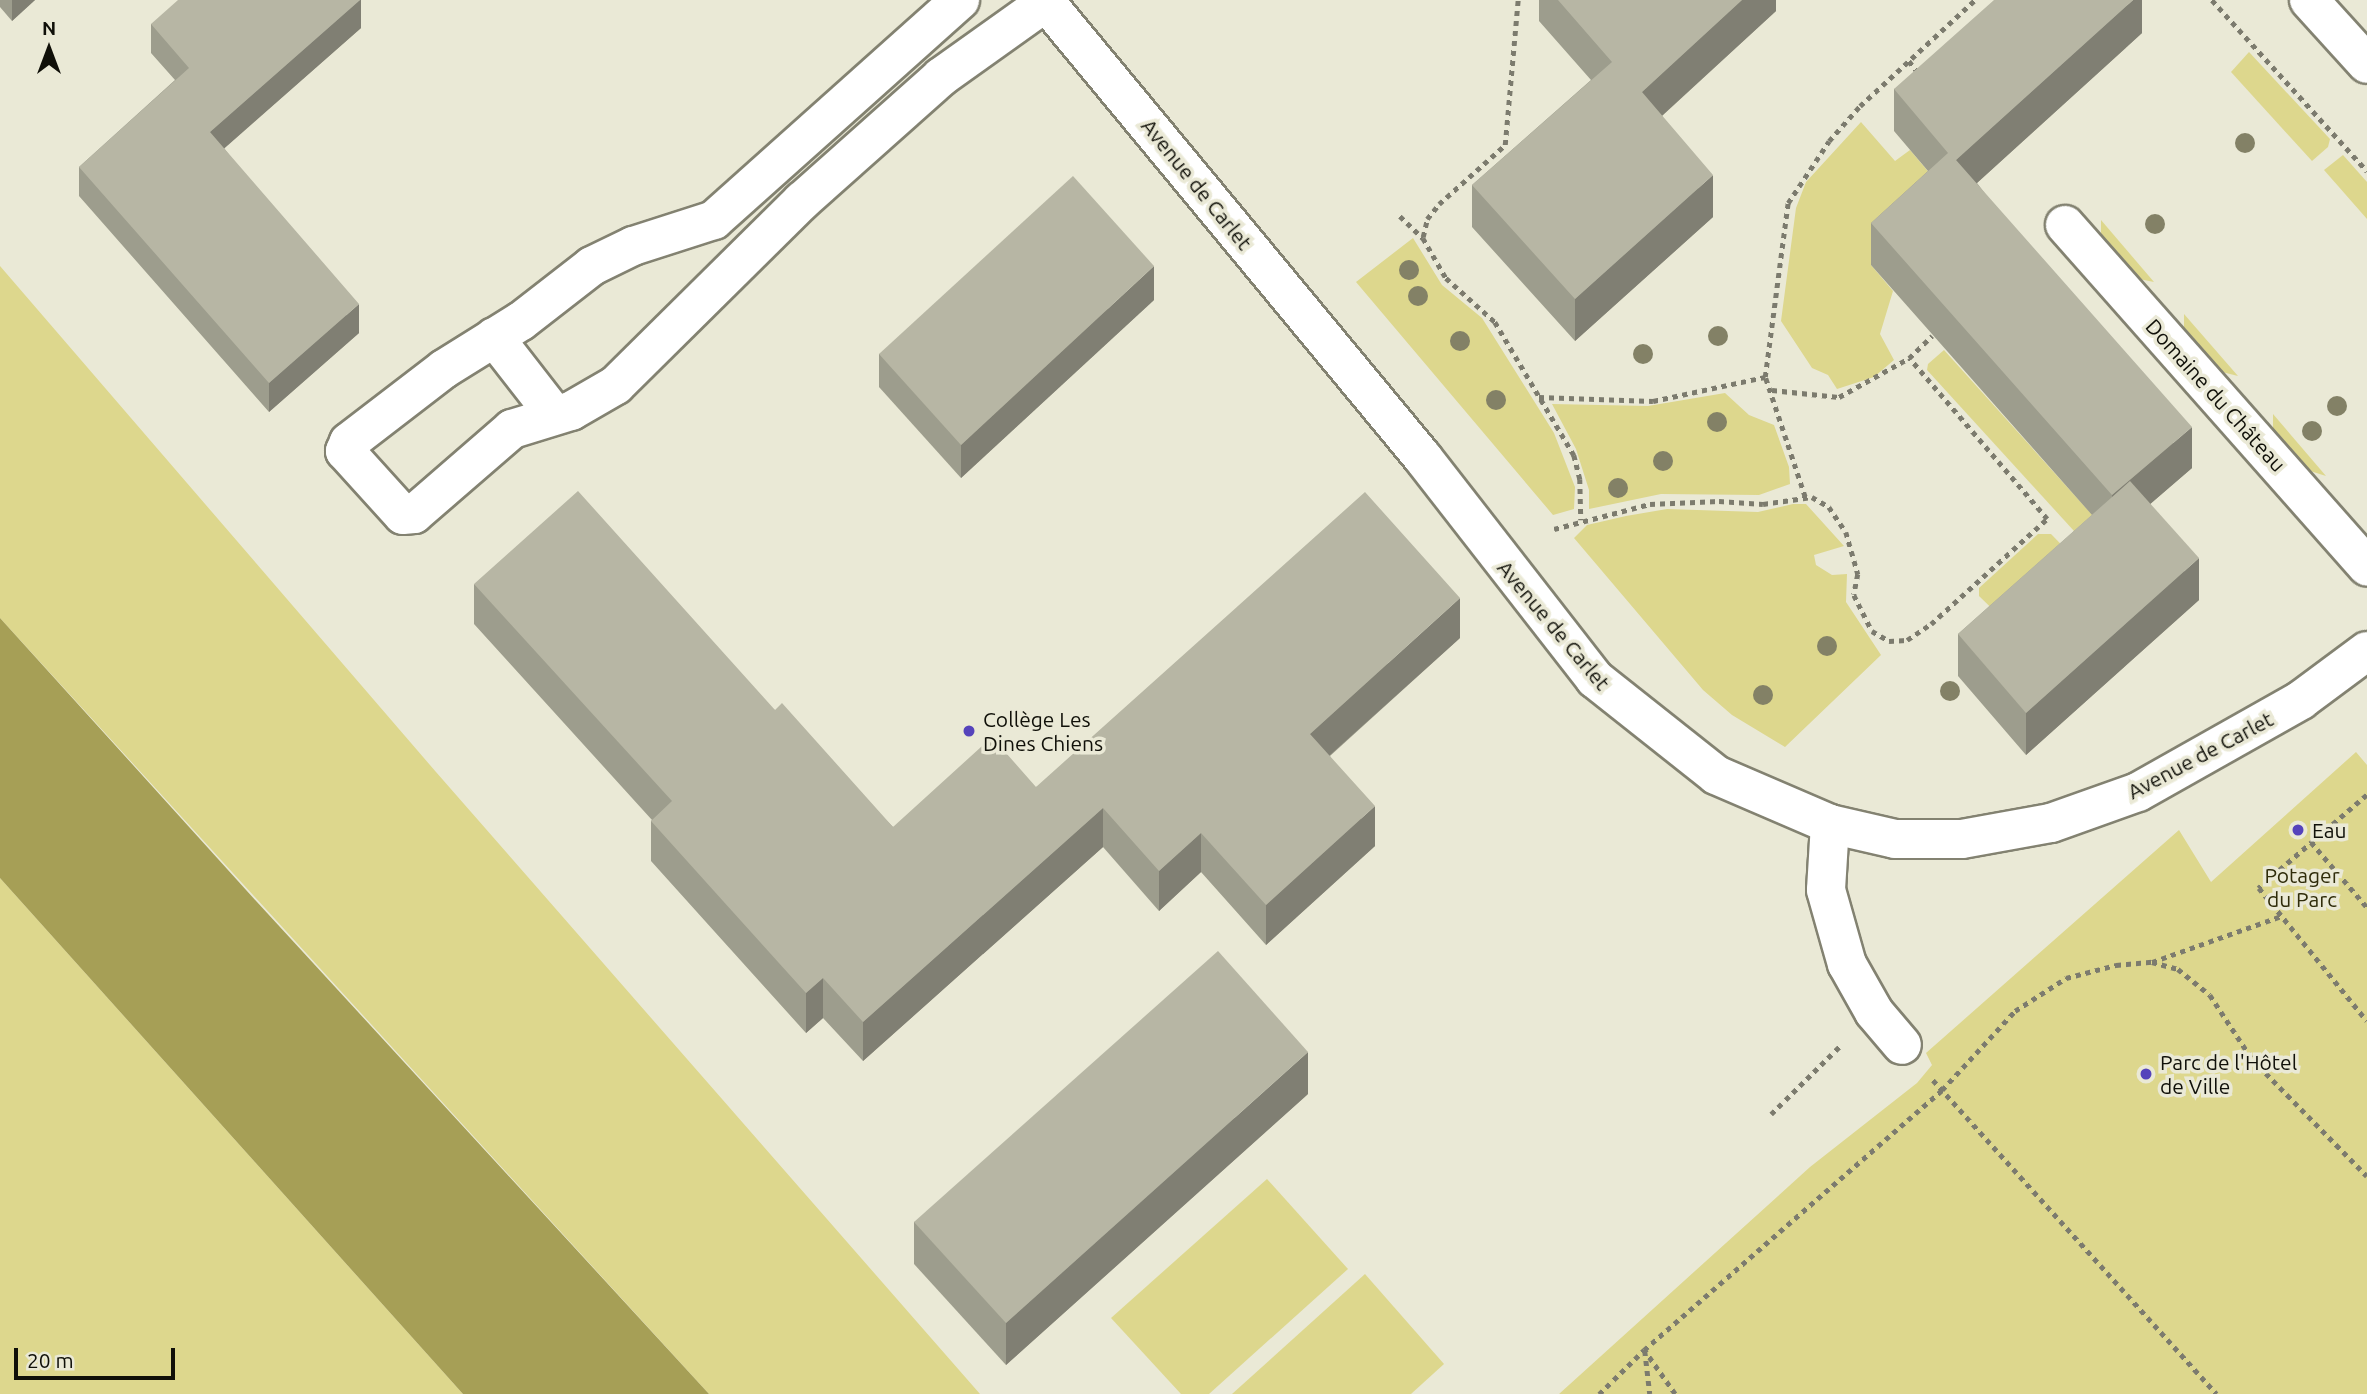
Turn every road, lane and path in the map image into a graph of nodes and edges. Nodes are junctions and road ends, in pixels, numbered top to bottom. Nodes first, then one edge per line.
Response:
1 (960, 0) edge
2 (1518, 0) edge
3 (1975, 0) edge
4 (2212, 0) edge
5 (2309, 0) edge
6 (1045, 1) edge
7 (1909, 61) junction
8 (2367, 64) edge
9 (1922, 78) edge
10 (2367, 171) edge
11 (1399, 216) dead end
12 (2065, 225) dead end
13 (1423, 238) junction
14 (1932, 336) edge
15 (494, 337) junction
16 (1909, 358) junction
17 (1765, 377) junction
18 (1771, 390) junction
19 (1538, 397) junction
20 (554, 414) junction
21 (1805, 497) junction
22 (1581, 520) junction
23 (1554, 529) dead end
24 (2367, 566) edge
25 (2367, 651) edge
26 (2367, 795) edge
27 (1830, 824) junction
28 (2311, 842) junction
29 (2367, 907) edge
30 (2281, 916) junction
31 (2151, 962) junction
32 (1874, 1012) junction
33 (2367, 1021) edge
34 (1902, 1045) joint
35 (1942, 1090) junction
36 (1771, 1114) dead end
37 (2367, 1176) edge
38 (1644, 1350) junction
39 (1599, 1394) edge
40 (1650, 1394) edge
41 (1675, 1394) edge
42 (2217, 1394) edge

1 - 15 street
2 - 13 path
3 - 7 path
4 - 10 path
5 - 8 street
6 - 20 street
6 - 27 street, Avenue de Carlet
7 - 9 path
7 - 17 path
11 - 13 path
12 - 24 street, Domaine du Château
13 - 19 path
14 - 16 path
15 - 20 street
15 - 20 street
16 - 18 path
16 - 21 path
17 - 18 path
17 - 19 path
18 - 21 path
19 - 22 path
21 - 22 path
22 - 23 path
25 - 27 street, Avenue de Carlet
26 - 28 path
27 - 32 street
28 - 29 path
28 - 30 path
30 - 31 path
30 - 33 path
31 - 35 path
31 - 37 path
32 - 34 street
32 - 36 path
34 - 35 path
35 - 38 path
35 - 42 path
38 - 39 path
38 - 40 path
38 - 41 path

